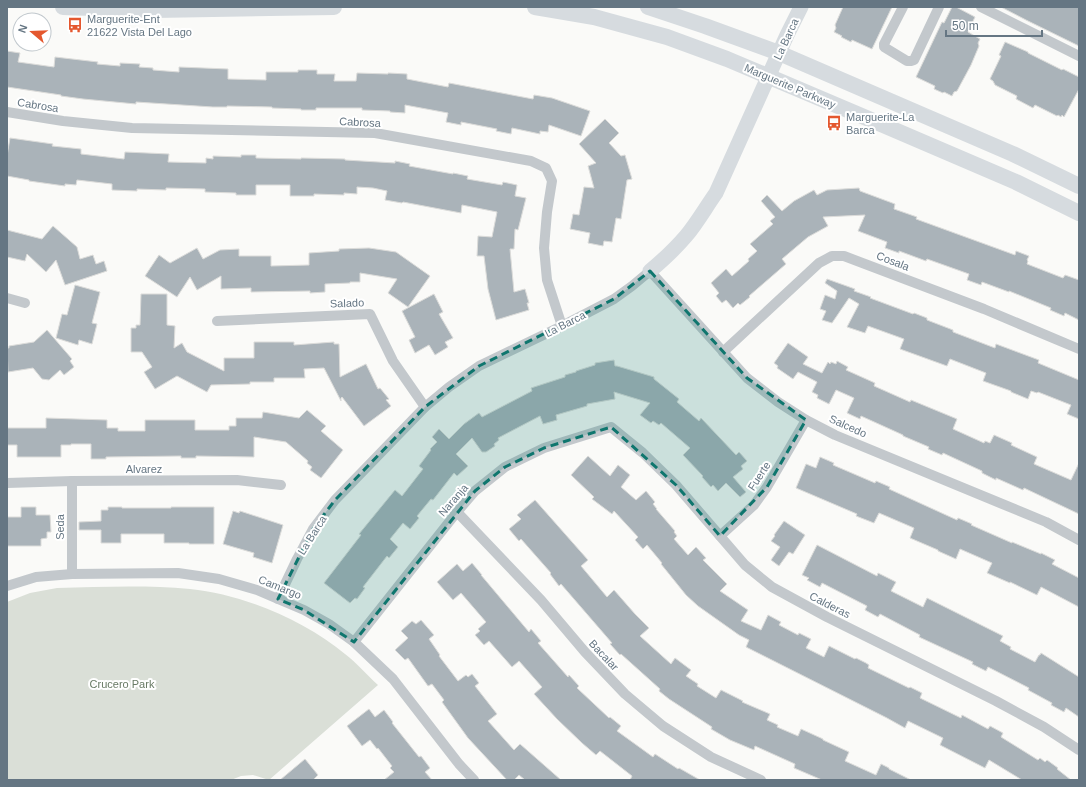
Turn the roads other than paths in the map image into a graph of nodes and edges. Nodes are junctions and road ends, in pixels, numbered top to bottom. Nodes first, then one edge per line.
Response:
1 (63, 7) edge
2 (334, 7) edge
3 (535, 7) edge
4 (648, 7) edge
5 (801, 7) edge
6 (903, 7) edge
7 (939, 7) edge
8 (981, 7) edge
9 (779, 53) junction
10 (1079, 56) edge
11 (768, 77) junction
12 (7, 112) edge
13 (1079, 186) edge
14 (1079, 213) edge
15 (650, 272) junction
16 (7, 298) edge
17 (24, 303) dead end
18 (217, 321) dead end
19 (562, 326) junction
20 (1079, 349) edge
21 (722, 352) junction
22 (425, 407) junction
23 (806, 420) junction
24 (611, 427) joint
25 (72, 481) junction
26 (7, 483) edge
27 (281, 485) dead end
28 (457, 512) junction
29 (720, 536) junction
30 (1079, 540) edge
31 (72, 574) junction
32 (7, 586) edge
33 (278, 599) junction
34 (354, 642) junction
35 (1079, 750) edge
36 (474, 780) edge
37 (761, 780) edge

1 - 2 main road
3 - 11 main road, Marguerite Parkway
4 - 9 main road
5 - 9 street, La Barca
6 - 7 street
8 - 10 street
9 - 11 street, La Barca
9 - 13 main road
11 - 14 main road, Marguerite Parkway
11 - 15 street, La Barca
12 - 19 street, Cabrosa
15 - 19 street, La Barca
15 - 21 street, Salcedo
16 - 17 street
18 - 22 street, Salado
19 - 22 street, La Barca
20 - 21 street, Cosala
21 - 23 street, Salcedo
22 - 33 street, La Barca
23 - 29 street, Fuerte
23 - 30 street, Salcedo
24 - 28 street, Naranja
24 - 29 street, Calderas
25 - 26 street, Alvarez
25 - 27 street, Alvarez
25 - 31 street, Seda
28 - 34 street, Naranja
28 - 37 street, Bacalar
29 - 35 street, Calderas
31 - 32 street, Camargo
31 - 33 street, Camargo
33 - 34 street, Camargo
34 - 36 street, Camargo

